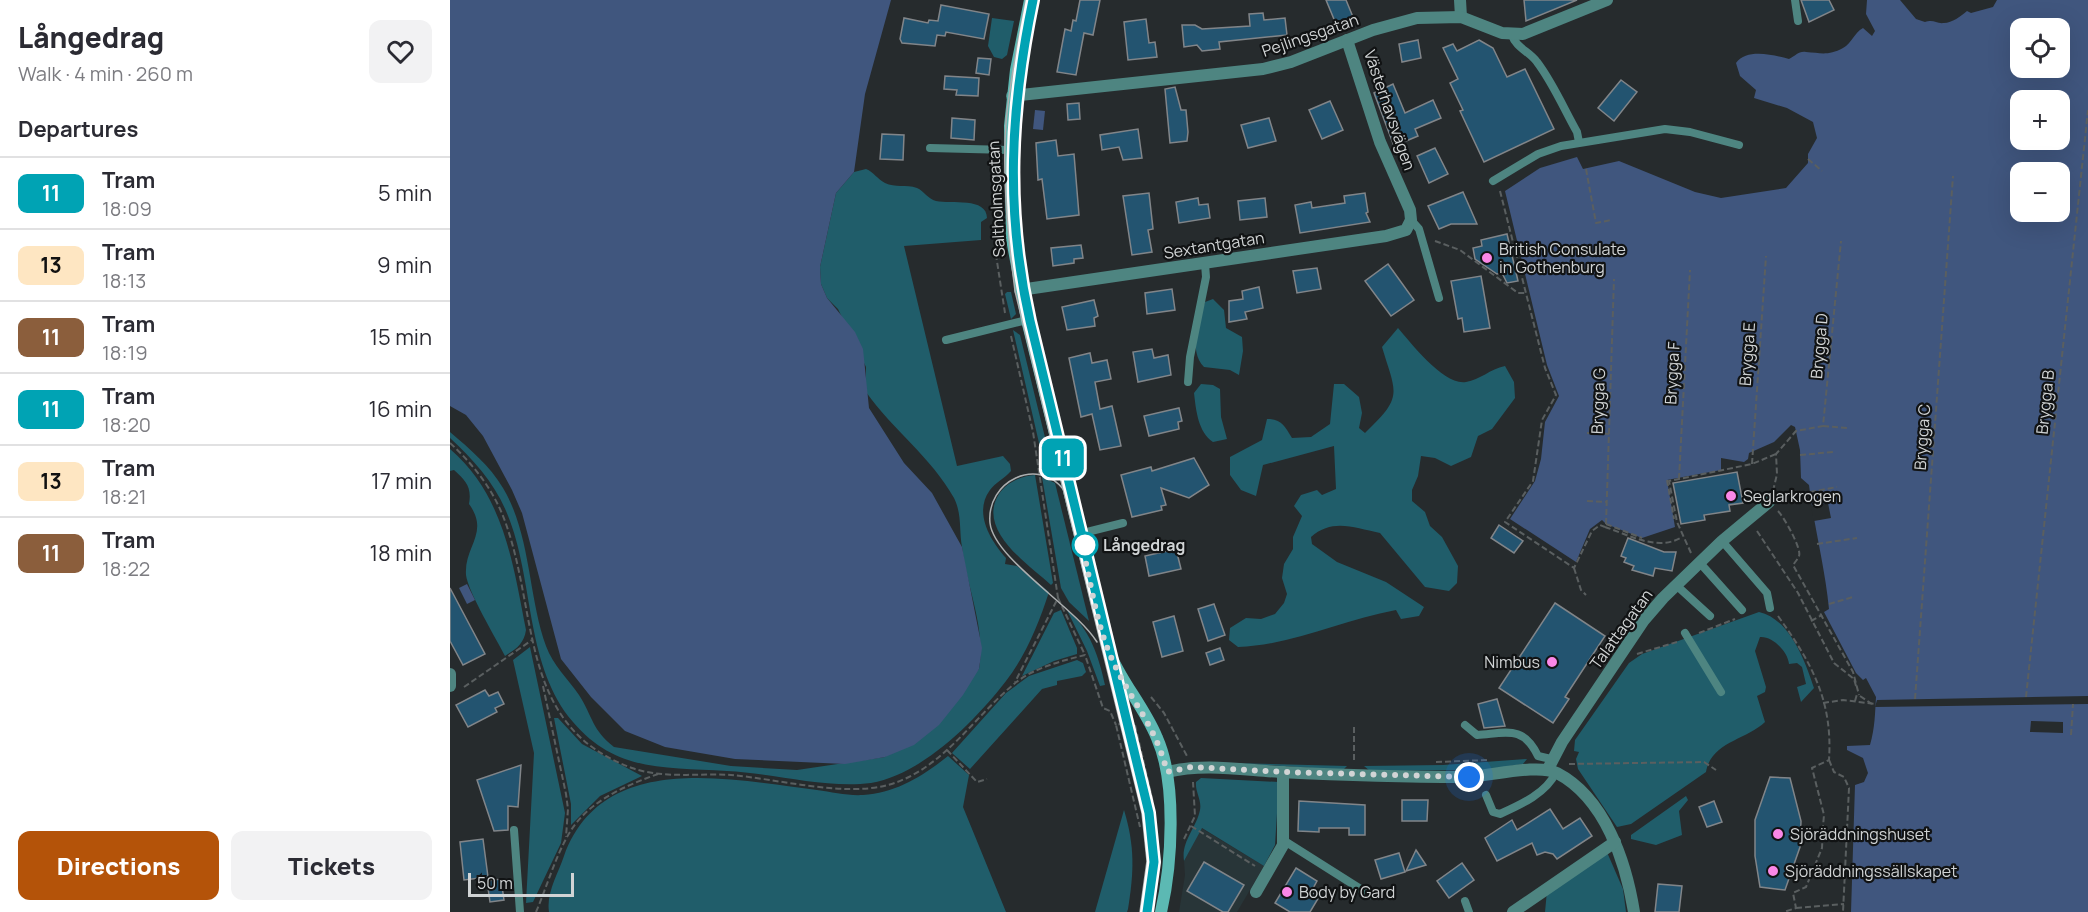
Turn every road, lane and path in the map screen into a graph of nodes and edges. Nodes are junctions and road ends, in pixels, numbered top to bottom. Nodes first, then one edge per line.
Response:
1 (1030, 0) edge
2 (1460, 0) edge
3 (1607, 0) edge
4 (1795, 0) edge
5 (1461, 17) junction
6 (1798, 21) dead end
7 (1512, 35) junction
8 (1347, 40) junction
9 (1012, 96) junction
10 (2088, 110) edge
11 (1579, 142) junction
12 (1739, 145) dead end
13 (930, 148) dead end
14 (1009, 150) junction
15 (1808, 159) dead end
16 (1586, 169) dead end
17 (1822, 171) dead end
18 (1953, 177) dead end
19 (1494, 180) joint
20 (1009, 197) junction
21 (1611, 220) dead end
22 (1410, 223) junction
23 (1596, 223) junction
24 (1591, 224) dead end
25 (1431, 240) dead end
26 (1841, 241) dead end
27 (1766, 256) dead end
28 (1205, 264) junction
29 (1690, 270) dead end
30 (1614, 279) dead end
31 (1020, 290) junction
32 (1527, 293) junction
33 (1439, 298) dead end
34 (1027, 320) junction
35 (1008, 324) junction
36 (946, 340) dead end
37 (1188, 382) dead end
38 (1823, 426) junction
39 (1847, 428) dead end
40 (1587, 433) dead end
41 (1609, 434) junction
42 (450, 443) edge
43 (1833, 452) dead end
44 (1776, 454) junction
45 (1800, 455) dead end
46 (1752, 464) junction
47 (1679, 479) junction
48 (1667, 480) dead end
49 (1837, 487) dead end
50 (1810, 492) dead end
51 (1587, 501) dead end
52 (1606, 502) junction
53 (1769, 502) junction
54 (1674, 519) dead end
55 (1747, 520) junction
56 (1123, 523) dead end
57 (1605, 525) junction
58 (1079, 534) junction
59 (1683, 537) junction
60 (1642, 538) dead end
61 (1857, 538) dead end
62 (1722, 541) junction
63 (1817, 544) dead end
64 (1700, 563) junction
65 (1574, 568) junction
66 (1676, 585) junction
67 (1586, 595) dead end
68 (1853, 597) dead end
69 (1058, 598) junction
70 (1829, 604) dead end
71 (1770, 608) joint
72 (1742, 610) dead end
73 (1822, 615) junction
74 (1710, 616) dead end
75 (1737, 618) dead end
76 (1811, 621) junction
77 (1686, 635) junction
78 (532, 640) junction
79 (1623, 651) junction
80 (1085, 655) junction
81 (450, 674) edge
82 (542, 681) junction
83 (1014, 684) junction
84 (453, 688) edge
85 (1144, 689) dead end
86 (1721, 692) dead end
87 (1858, 695) junction
88 (2026, 697) dead end
89 (1915, 699) dead end
90 (1855, 701) junction
91 (1823, 703) junction
92 (2073, 704) dead end
93 (1116, 725) junction
94 (1465, 725) dead end
95 (1354, 728) dead end
96 (2071, 735) dead end
97 (946, 750) junction
98 (1354, 757) dead end
99 (1829, 760) junction
100 (1191, 767) junction
101 (1552, 767) junction
102 (1716, 770) dead end
103 (1167, 772) junction
104 (1284, 772) junction
105 (658, 774) junction
106 (987, 779) dead end
107 (1486, 795) dead end
108 (1155, 825) dead end
109 (1140, 826) dead end
110 (1191, 826) junction
111 (514, 830) dead end
112 (566, 839) junction
113 (1284, 840) junction
114 (1615, 842) junction
115 (1181, 847) dead end
116 (1268, 873) junction
117 (1256, 892) dead end
118 (1370, 895) dead end
119 (1464, 901) dead end
120 (1845, 903) junction
121 (1796, 908) junction
122 (520, 912) edge
123 (536, 912) edge
124 (1161, 912) edge
125 (1469, 912) edge
126 (1513, 912) edge
127 (1634, 912) edge
128 (1784, 912) edge
129 (1843, 912) edge

1 - 9 street, Saltholmsgatan
2 - 5 street
3 - 7 street
4 - 6 lane
5 - 7 street, Pejlingsgatan
5 - 8 street, Pejlingsgatan
7 - 11 lane
8 - 9 street, Pejlingsgatan
8 - 22 street, Västerhavsvägen
9 - 14 street, Saltholmsgatan
10 - 88 path, Brygga B
11 - 12 lane
11 - 19 lane
13 - 14 lane
14 - 20 street, Saltholmsgatan
15 - 17 path
16 - 23 path
18 - 89 path, Brygga C
19 - 32 path
20 - 31 street, Saltholmsgatan
20 - 35 path
21 - 23 path
22 - 28 street, Sextantgatan
22 - 33 lane
23 - 24 path
25 - 32 path
26 - 38 path, Brygga D
27 - 46 path, Brygga E
28 - 31 street, Sextantgatan
28 - 37 lane
29 - 47 path, Brygga F
30 - 41 path, Brygga G
31 - 34 street, Saltholmsgatan
32 - 65 path
34 - 35 lane
34 - 58 street, Saltholmsgatan
35 - 36 lane
35 - 69 path
38 - 39 path
38 - 44 path
40 - 41 path
41 - 52 path, Brygga G
42 - 78 path
43 - 45 path
44 - 46 path
44 - 53 path
46 - 47 path
47 - 59 path, Brygga F
48 - 54 path
49 - 50 path
51 - 52 path
52 - 57 path, Brygga G
53 - 55 street, Talattagatan
53 - 73 path
55 - 62 street, Talattagatan
55 - 76 path
56 - 58 lane
57 - 59 path
57 - 60 path
57 - 65 path
58 - 103 street, Saltholmsgatan
59 - 64 path
61 - 63 path
62 - 64 street, Talattagatan
62 - 71 lane
64 - 66 street, Talattagatan
64 - 72 lane
65 - 67 path
66 - 74 lane
66 - 79 street, Talattagatan
68 - 70 path
69 - 80 path
69 - 83 path
71 - 91 path
73 - 76 path
73 - 87 path
75 - 77 path
76 - 87 path
77 - 79 path
77 - 86 lane
78 - 82 path
78 - 84 path
79 - 101 street, Talattagatan
80 - 83 path
80 - 93 path
81 - 84 street
82 - 105 path
82 - 112 path
83 - 97 path
85 - 100 path
87 - 90 path
87 - 90 path
90 - 91 path
91 - 99 path
92 - 96 path
93 - 108 path
93 - 109 path
94 - 101 lane
95 - 98 path
97 - 105 path
97 - 106 path
99 - 120 path
99 - 121 path
100 - 103 street
100 - 104 street
100 - 110 path
101 - 102 path
101 - 104 street
101 - 107 lane
101 - 114 street
103 - 124 street, Saltholmsgatan
104 - 113 street
105 - 112 path
110 - 115 path
110 - 116 path
111 - 122 lane
112 - 123 path
113 - 116 street
113 - 118 lane
114 - 126 street
114 - 127 street
116 - 117 street
119 - 125 lane
120 - 121 path
120 - 129 path
121 - 128 path

